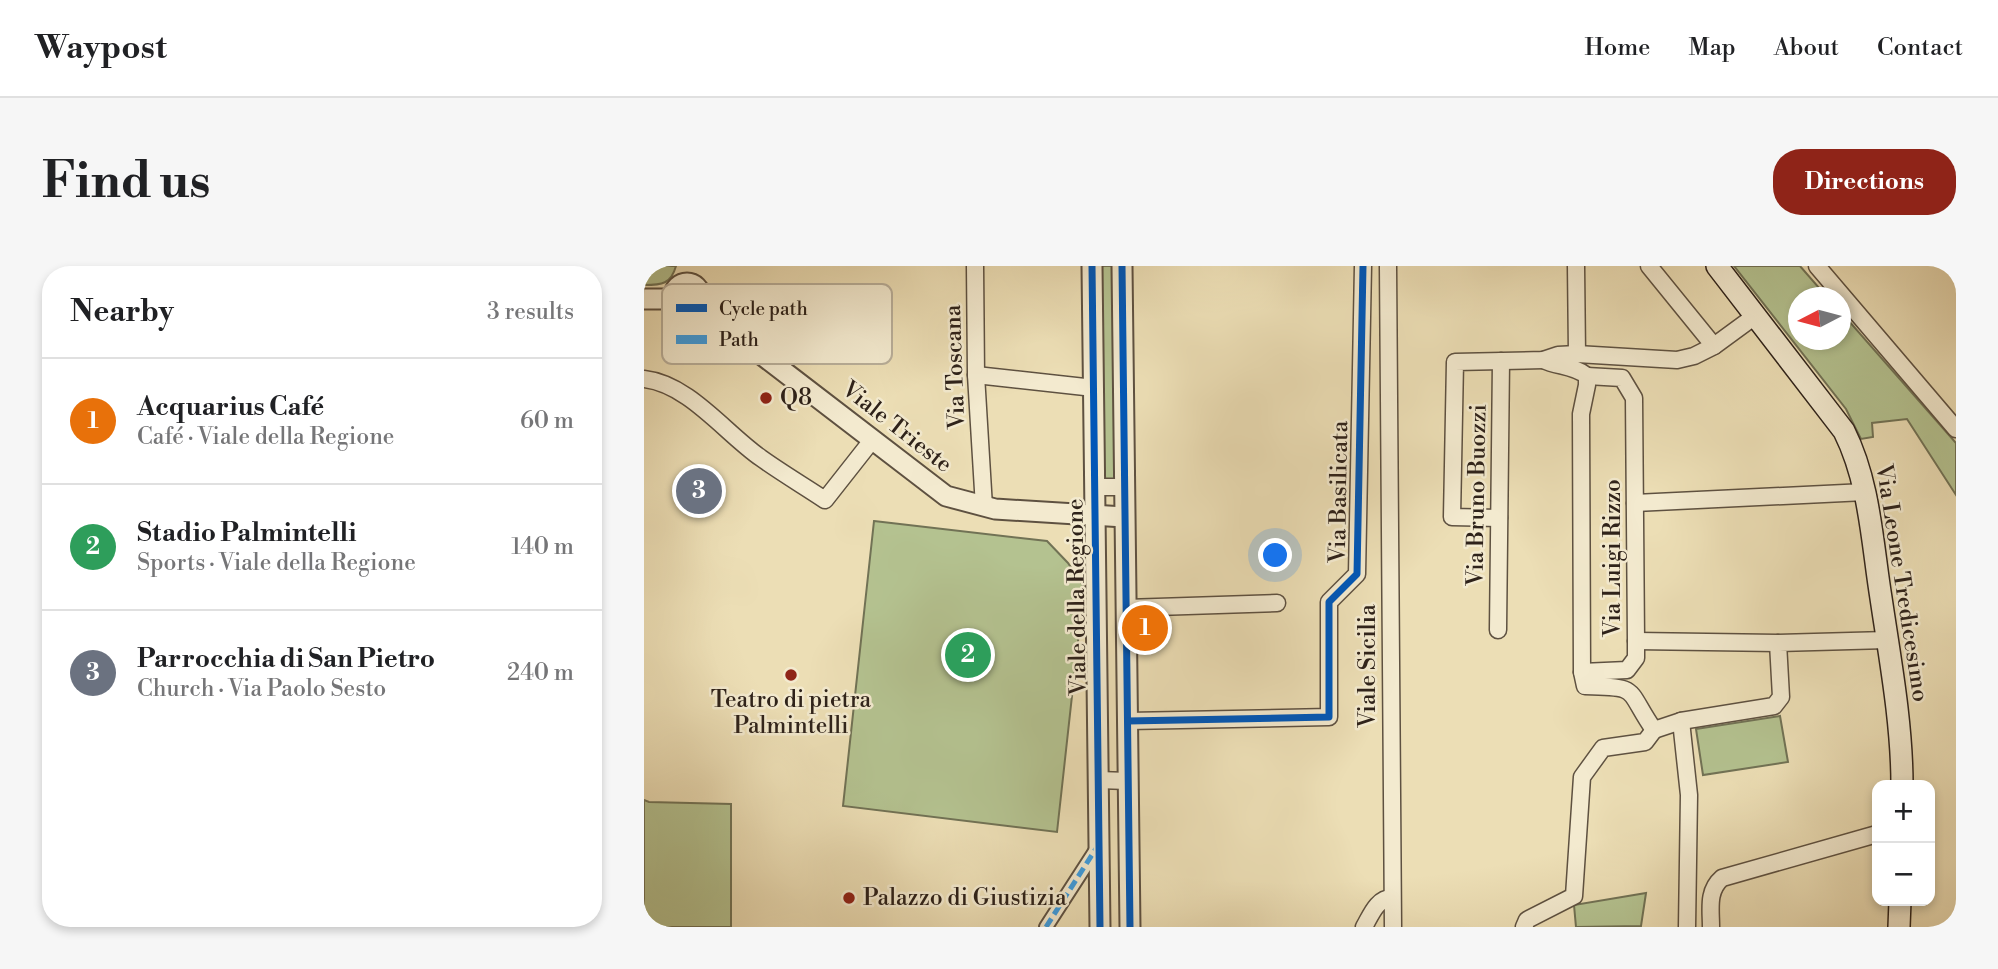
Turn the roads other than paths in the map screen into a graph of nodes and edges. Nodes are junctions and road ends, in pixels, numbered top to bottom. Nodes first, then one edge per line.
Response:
1 (975, 266) edge
2 (1092, 266) edge
3 (1122, 266) edge
4 (1363, 266) edge
5 (1388, 266) edge
6 (1576, 266) edge
7 (1649, 266) edge
8 (1717, 266) edge
9 (1818, 266) edge
10 (644, 299) edge
11 (662, 299) edge
12 (1755, 316) junction
13 (1714, 346) junction
14 (1577, 354) junction
15 (1543, 360) junction
16 (1501, 361) junction
17 (775, 364) edge
18 (976, 375) junction
19 (1587, 376) junction
20 (644, 379) edge
21 (1094, 388) junction
22 (1956, 429) edge
23 (873, 439) junction
24 (1095, 487) junction
25 (1124, 487) junction
26 (1865, 492) junction
27 (1635, 503) junction
28 (984, 507) junction
29 (1096, 516) junction
30 (1124, 517) junction
31 (1499, 518) junction
32 (1277, 603) dead end
33 (1126, 608) junction
34 (1498, 630) dead end
35 (1887, 640) junction
36 (1636, 641) junction
37 (1778, 643) junction
38 (1582, 672) junction
39 (1128, 720) junction
40 (1681, 721) junction
41 (1654, 730) junction
42 (1098, 780) junction
43 (1901, 780) edge
44 (1128, 781) junction
45 (1872, 835) edge
46 (1099, 844) junction
47 (1392, 898) junction
48 (1900, 906) edge
49 (1046, 927) edge
50 (1100, 927) edge
51 (1130, 927) edge
52 (1364, 927) edge
53 (1393, 927) edge
54 (1524, 927) edge
55 (1687, 927) edge
56 (1711, 927) edge
57 (1899, 927) edge

1 - 18 street, Via Toscana
2 - 21 street, Viale della Regione
3 - 25 street
4 - 39 street, Via Basilicata
5 - 47 street, Viale Sicilia
6 - 14 street
7 - 13 street
8 - 12 main road, Via Leone Tredicesimo
9 - 22 street
10 - 11 street
12 - 13 street
12 - 26 main road, Via Leone Tredicesimo
13 - 14 street
14 - 15 street
15 - 16 street
15 - 19 street
16 - 31 street, Via Bruno Buozzi
16 - 31 street
17 - 23 street, Viale Trieste
18 - 21 street
18 - 28 street, Via Toscana
19 - 27 street, Via Luigi Rizzo
19 - 38 street
20 - 23 street
21 - 24 street, Viale della Regione
23 - 28 street, Viale Trieste
24 - 25 street
24 - 29 street, Viale della Regione
25 - 30 street
26 - 27 street
26 - 35 main road, Via Leone Tredicesimo
27 - 36 street, Via Luigi Rizzo
28 - 29 street, Viale Trieste
29 - 30 street, Viale Trieste
29 - 42 street, Viale della Regione
30 - 33 street
31 - 34 street, Via Bruno Buozzi
32 - 33 street
33 - 39 street
35 - 37 street
35 - 43 main road, Via Leone Tredicesimo
36 - 37 street
36 - 38 street, Via Luigi Rizzo
37 - 40 street
38 - 41 street
39 - 44 street
40 - 41 street
40 - 55 street
41 - 54 street
42 - 44 street
42 - 46 street, Viale della Regione
44 - 51 street
45 - 56 street
46 - 49 street
46 - 50 street, Viale della Regione
47 - 52 street
47 - 53 street, Viale Sicilia
48 - 57 main road

